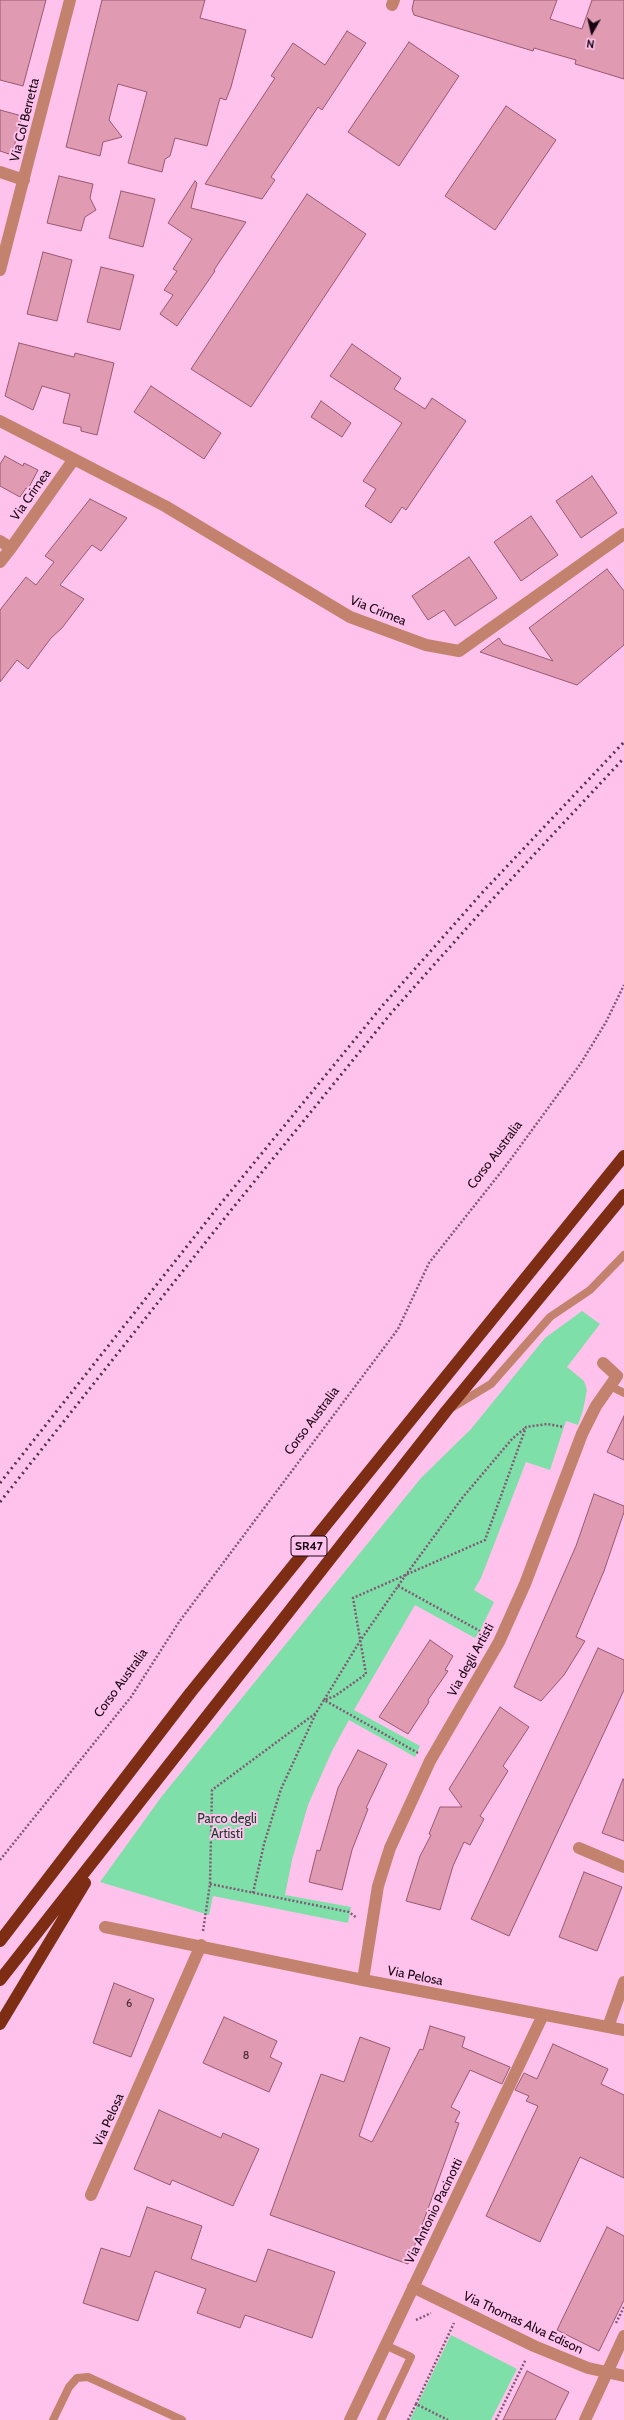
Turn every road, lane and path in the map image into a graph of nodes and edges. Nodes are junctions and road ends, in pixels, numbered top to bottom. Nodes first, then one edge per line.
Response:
1 (70, 0) edge
2 (0, 172) edge
3 (24, 180) junction
4 (0, 270) edge
5 (0, 421) edge
6 (74, 459) junction
7 (624, 534) edge
8 (0, 541) edge
9 (11, 548) junction
10 (0, 562) edge
11 (624, 985) edge
12 (624, 1156) edge
13 (624, 1195) edge
14 (624, 1255) edge
15 (603, 1363) dead end
16 (617, 1376) edge
17 (624, 1392) edge
18 (447, 1410) junction
19 (526, 1427) junction
20 (564, 1427) dead end
21 (405, 1576) junction
22 (398, 1586) junction
23 (480, 1631) dead end
24 (360, 1641) junction
25 (324, 1700) junction
26 (316, 1713) junction
27 (430, 1761) junction
28 (115, 1834) junction
29 (579, 1848) dead end
30 (0, 1860) edge
31 (624, 1867) edge
32 (210, 1884) junction
33 (253, 1893) junction
34 (372, 1922) junction
35 (105, 1927) dead end
36 (0, 1941) edge
37 (201, 1945) junction
38 (0, 1980) edge
39 (363, 1980) junction
40 (624, 1982) edge
41 (544, 2015) junction
42 (0, 2024) edge
43 (608, 2027) junction
44 (624, 2030) edge
45 (91, 2195) dead end
46 (413, 2287) junction
47 (453, 2324) dead end
48 (624, 2336) edge
49 (385, 2345) junction
50 (526, 2359) dead end
51 (607, 2373) junction
52 (624, 2376) edge
53 (416, 2404) junction
54 (53, 2420) edge
55 (182, 2420) edge
56 (350, 2420) edge
57 (381, 2420) edge
58 (408, 2420) edge
59 (448, 2420) edge
60 (496, 2420) edge
61 (585, 2420) edge

1 - 3 street, Via Col Berretta
2 - 3 street
3 - 4 street, Via Col Berretta
5 - 6 street, Via Crimea
6 - 7 street, Via Crimea
6 - 9 street, Via Crimea
8 - 9 street
9 - 10 street, Via Crimea
11 - 30 path, Corso Australia
12 - 36 highway, SR47
13 - 18 highway, SR47
14 - 18 lane
15 - 16 street
16 - 17 lane
16 - 27 street, Via degli Artisti
18 - 28 highway, SR47
19 - 20 path
19 - 21 path
19 - 21 path
21 - 22 path
21 - 24 path
22 - 23 path
22 - 24 path
24 - 25 path
24 - 25 path
25 - 26 path
25 - 27 path
26 - 32 path
26 - 33 path
27 - 34 street, Via degli Artisti
28 - 38 highway, SR47
28 - 42 highway
29 - 31 street
32 - 33 path
32 - 37 path
33 - 34 path
34 - 39 street, Via degli Artisti
35 - 37 street, Via Pelosa
37 - 39 street, Via Pelosa
37 - 45 street, Via Pelosa
39 - 41 street, Via Pelosa
40 - 43 street
41 - 43 street, Via Pelosa
41 - 46 street, Via Antonio Pacinotti
43 - 44 street, Via Pelosa
46 - 49 street, Via Antonio Pacinotti
46 - 51 street, Via Thomas Alva Edison
47 - 53 path
48 - 51 street
49 - 56 street, Via Antonio Pacinotti
49 - 57 lane
50 - 60 path
51 - 52 street, Via Thomas Alva Edison
51 - 61 street
53 - 58 path
53 - 59 path
54 - 55 lane

